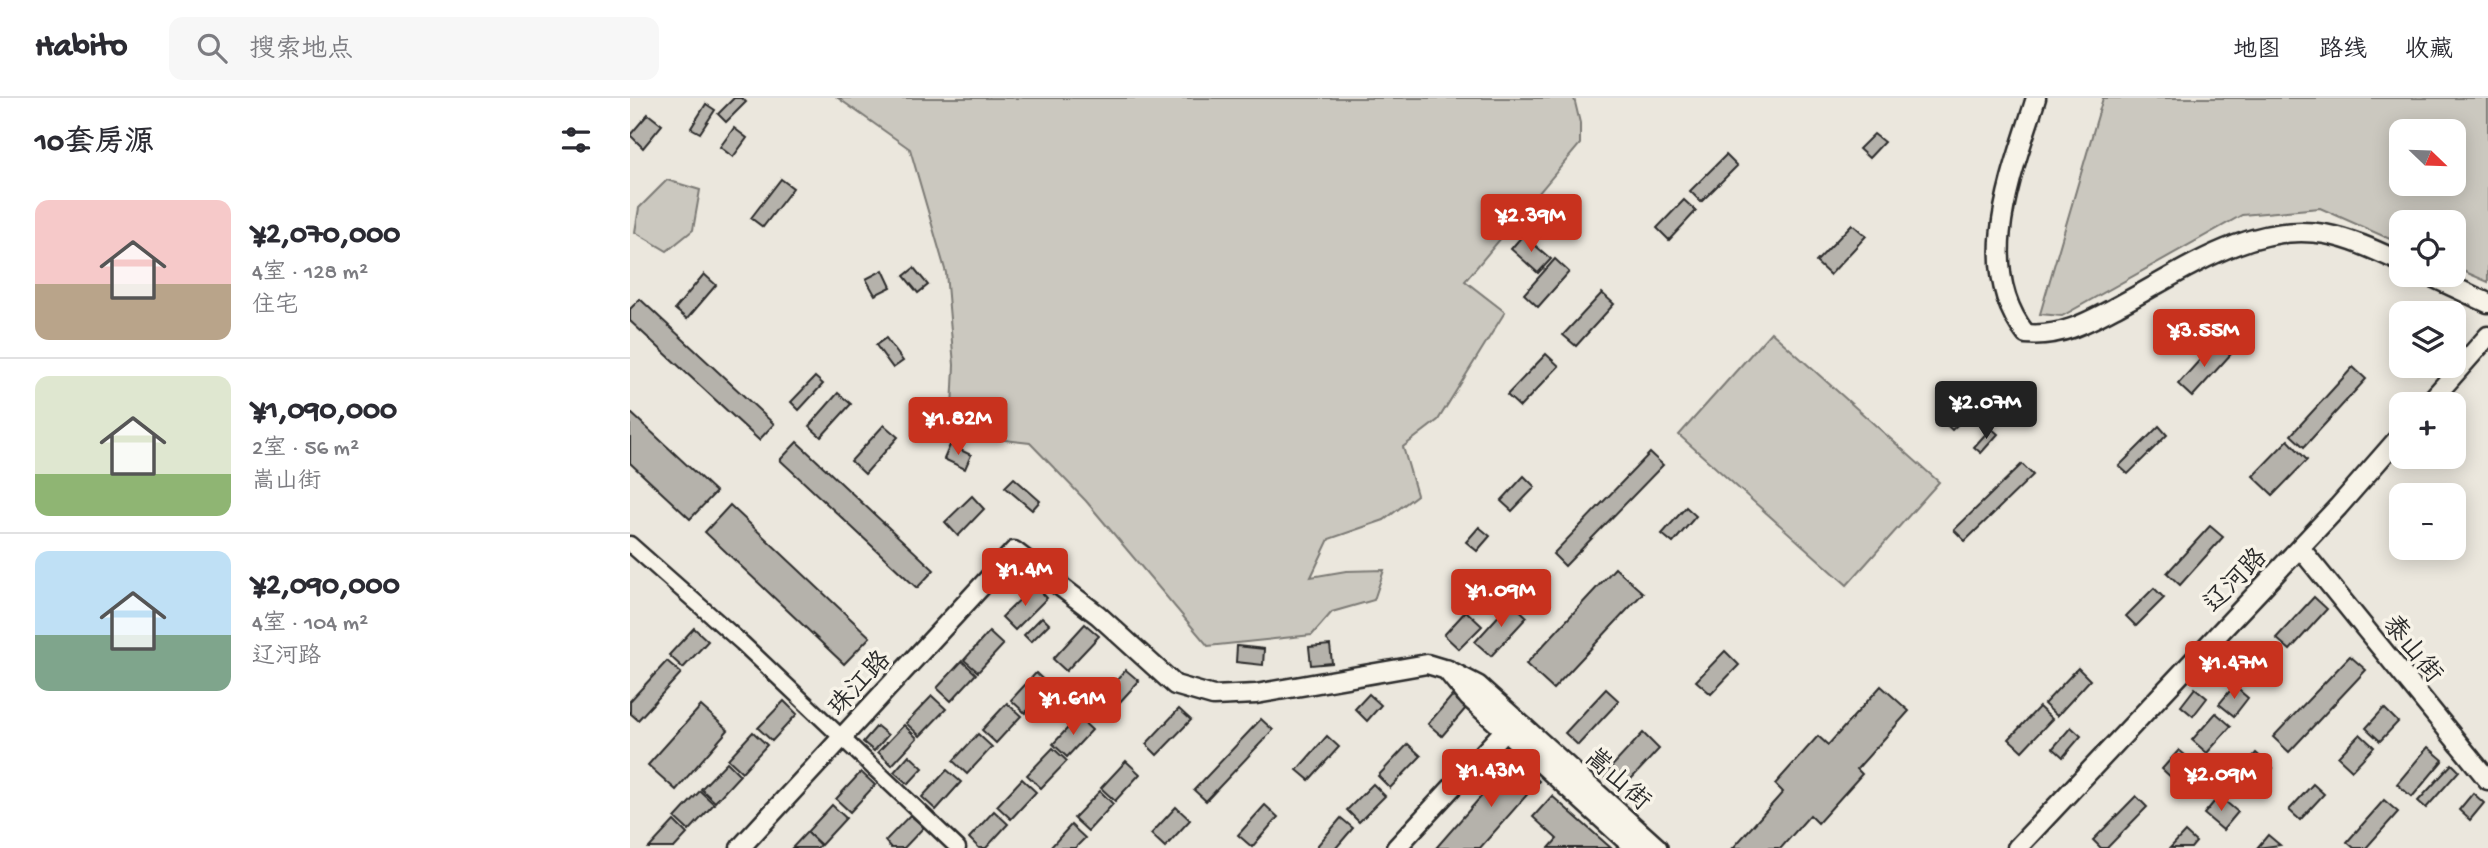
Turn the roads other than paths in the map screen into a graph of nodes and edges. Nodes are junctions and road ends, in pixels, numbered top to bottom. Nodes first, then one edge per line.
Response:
1 (2036, 98) edge
2 (2389, 256) edge
3 (2454, 287) edge
4 (2488, 303) edge
5 (2488, 336) edge
6 (2439, 392) edge
7 (2389, 448) edge
8 (630, 544) edge
9 (2300, 548) junction
10 (1014, 551) joint
11 (1447, 670) joint
12 (1510, 724) junction
13 (842, 738) junction
14 (2488, 780) edge
15 (740, 848) edge
16 (958, 848) edge
17 (1396, 848) edge
18 (1635, 848) edge
19 (1657, 848) edge
20 (2017, 848) edge

1 - 2 street
3 - 4 street
5 - 6 street
7 - 9 street, 辽河路
8 - 13 street
9 - 14 street, 泰山街
9 - 20 street, 辽河路
10 - 11 street, 嵩山街
10 - 13 street, 珠江路
11 - 12 main road, 嵩山街
12 - 17 street
12 - 18 main road, 嵩山街
12 - 19 main road, 嵩山街
13 - 15 street, 珠江路
13 - 16 street

